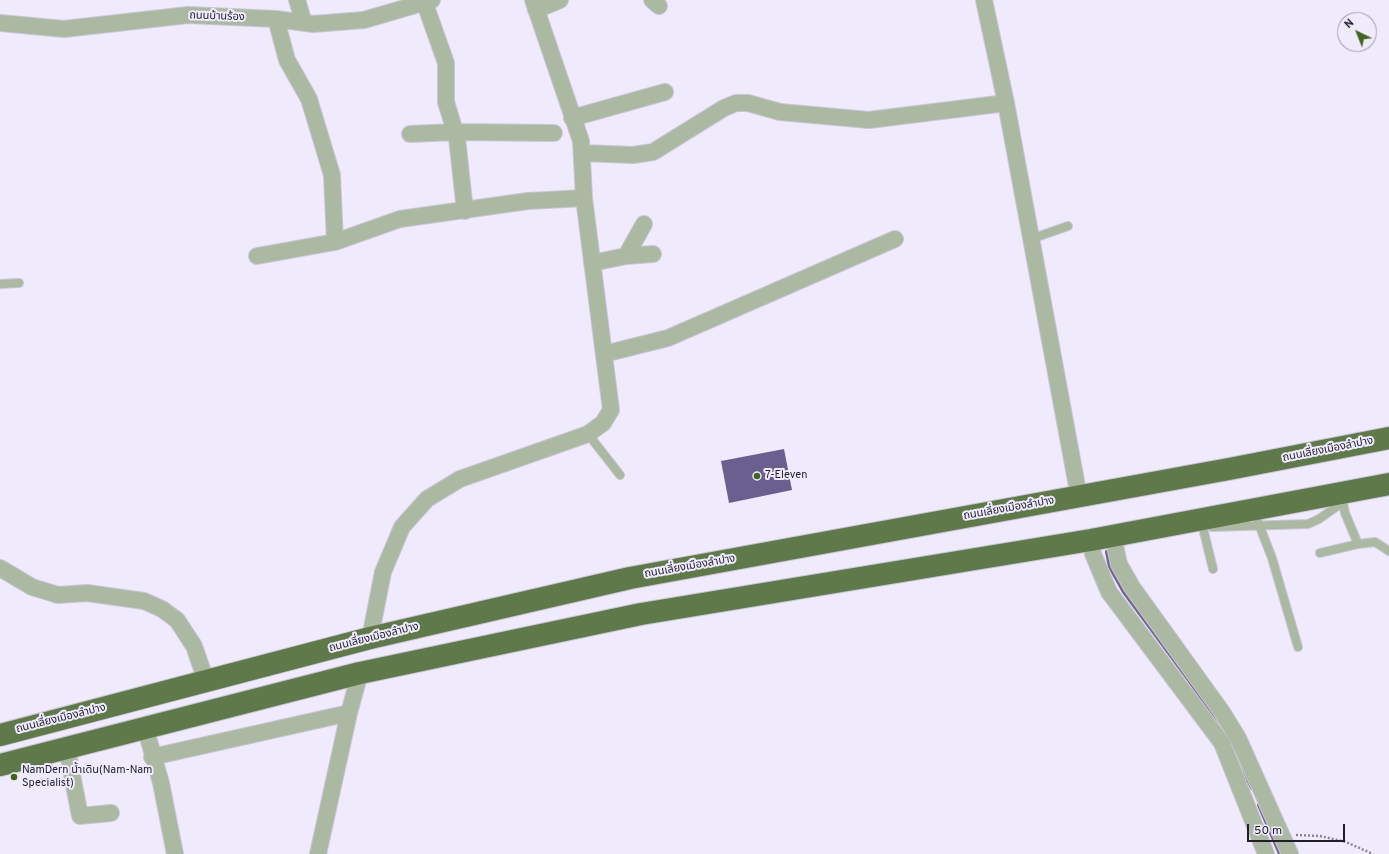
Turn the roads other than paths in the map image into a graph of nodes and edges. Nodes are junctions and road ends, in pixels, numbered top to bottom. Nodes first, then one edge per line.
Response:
1 (297, 0) edge
2 (560, 0) edge
3 (984, 0) edge
4 (428, 1) edge
5 (534, 5) edge
6 (276, 20) junction
7 (0, 23) edge
8 (304, 23) junction
9 (666, 92) dead end
10 (1006, 103) junction
11 (572, 118) junction
12 (455, 132) junction
13 (554, 133) dead end
14 (410, 134) dead end
15 (582, 153) junction
16 (584, 198) junction
17 (465, 210) junction
18 (644, 224) dead end
19 (1068, 226) dead end
20 (1037, 237) junction
21 (895, 239) dead end
22 (335, 242) junction
23 (653, 254) dead end
24 (257, 256) dead end
25 (626, 256) junction
26 (592, 263) junction
27 (19, 283) dead end
28 (0, 284) edge
29 (604, 354) junction
30 (588, 434) junction
31 (1389, 438) edge
32 (620, 475) dead end
33 (1389, 484) edge
34 (1079, 497) junction
35 (1342, 498) junction
36 (1257, 517) junction
37 (1202, 523) junction
38 (1113, 536) junction
39 (1090, 540) junction
40 (1358, 544) junction
41 (1389, 551) edge
42 (1320, 553) dead end
43 (0, 568) edge
44 (1213, 569) dead end
45 (370, 638) junction
46 (1298, 647) dead end
47 (1188, 664) junction
48 (360, 673) junction
49 (1172, 676) junction
50 (206, 681) junction
51 (105, 708) junction
52 (349, 713) junction
53 (145, 727) junction
54 (0, 735) edge
55 (112, 736) junction
56 (1238, 738) junction
57 (1222, 743) junction
58 (67, 748) junction
59 (152, 757) junction
60 (0, 765) edge
61 (111, 813) dead end
62 (175, 854) edge
63 (318, 854) edge
64 (1266, 854) edge
65 (1290, 854) edge

1 - 8 street
2 - 5 street
3 - 10 street
4 - 8 street, ถนนบ้านร้อง
4 - 12 street
5 - 11 street
6 - 7 street, ถนนบ้านร้อง
6 - 8 street, ถนนบ้านร้อง
6 - 22 street
9 - 11 street
10 - 15 street
10 - 20 street
11 - 15 street
12 - 13 street
12 - 14 street
12 - 17 street
15 - 16 street
16 - 17 street
16 - 26 street
17 - 22 street
18 - 25 street
19 - 20 lane
20 - 34 street
21 - 29 street
22 - 24 street
23 - 25 street
25 - 26 street
26 - 29 street
27 - 28 lane
29 - 30 street
30 - 32 lane
30 - 45 street
31 - 34 highway, ถนนเลี่ยงเมืองลำปาง
33 - 35 highway
34 - 45 highway, ถนนเลี่ยงเมืองลำปาง
35 - 36 highway
35 - 40 lane
36 - 37 highway
36 - 46 lane
37 - 38 highway
37 - 44 lane
38 - 39 highway
38 - 47 street
39 - 48 highway
39 - 49 street
40 - 41 lane
40 - 42 lane
43 - 50 street
45 - 50 highway, ถนนเลี่ยงเมืองลำปาง
47 - 49 street
47 - 56 street
48 - 52 street
48 - 53 highway
49 - 57 street
50 - 51 highway, ถนนเลี่ยงเมืองลำปาง
51 - 54 highway, ถนนเลี่ยงเมืองลำปาง
51 - 55 highway
52 - 59 street
52 - 63 street
53 - 55 highway
53 - 59 street
55 - 58 highway
56 - 57 street
56 - 65 street
57 - 64 street
58 - 60 highway
58 - 61 street
59 - 62 street

